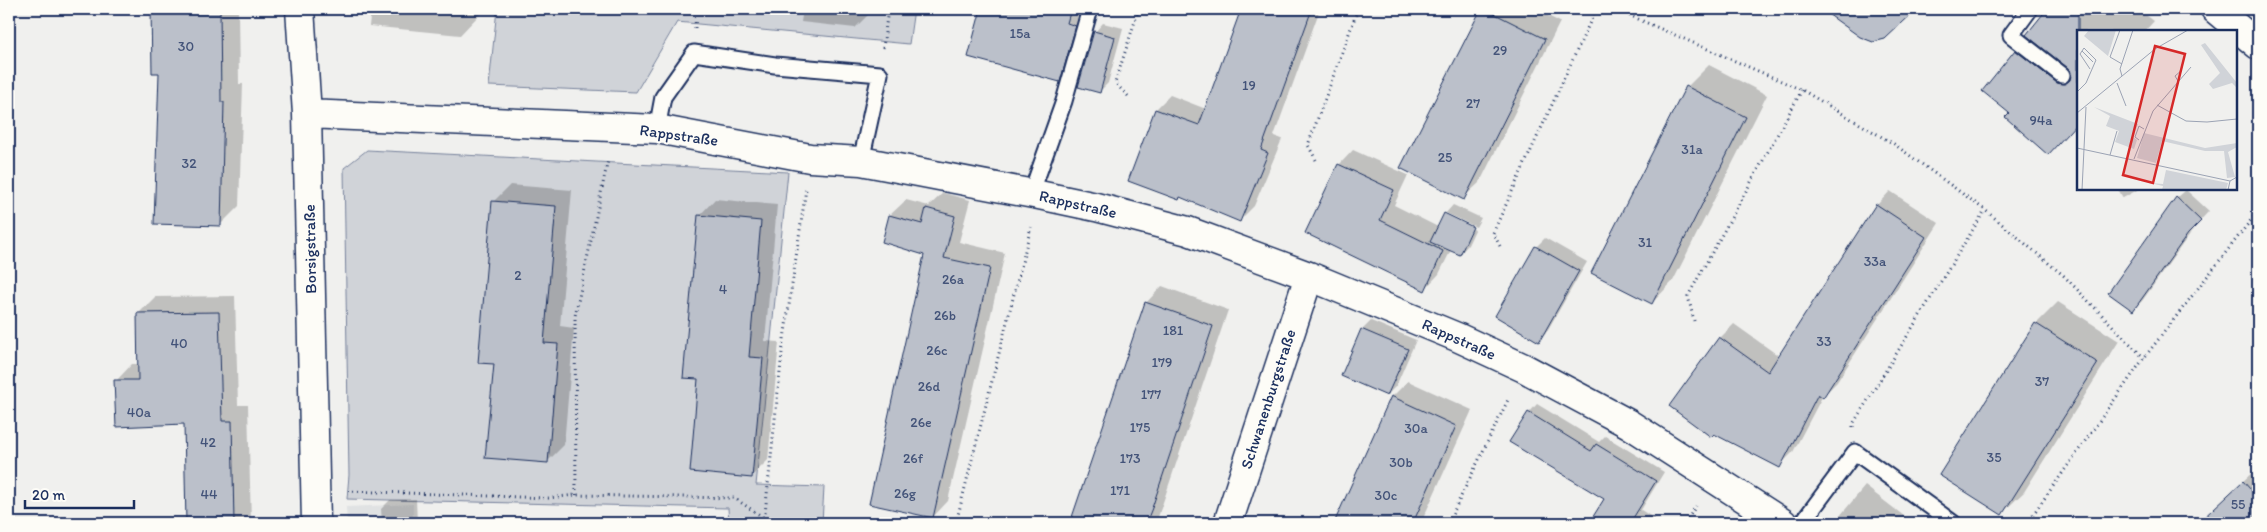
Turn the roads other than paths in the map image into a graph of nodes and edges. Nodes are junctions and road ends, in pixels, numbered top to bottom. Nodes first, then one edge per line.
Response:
1 (300, 9) edge
2 (1090, 9) edge
3 (2030, 9) edge
4 (2215, 9) edge
5 (2258, 45) edge
6 (2062, 75) dead end
7 (307, 114) junction
8 (657, 129) junction
9 (861, 161) junction
10 (1035, 194) junction
11 (1309, 276) junction
12 (316, 523) edge
13 (1228, 523) edge
14 (1783, 523) edge
15 (1802, 523) edge
16 (1953, 523) edge

1 - 7 street, Borsigstraße
2 - 10 lane
3 - 6 lane
4 - 5 street
7 - 8 street, Rappstraße
7 - 12 street, Borsigstraße
8 - 9 street, Rappstraße
8 - 9 lane
9 - 10 street, Rappstraße
10 - 11 street, Rappstraße
11 - 13 street, Schwanenburgstraße
11 - 14 street, Rappstraße
15 - 16 lane

